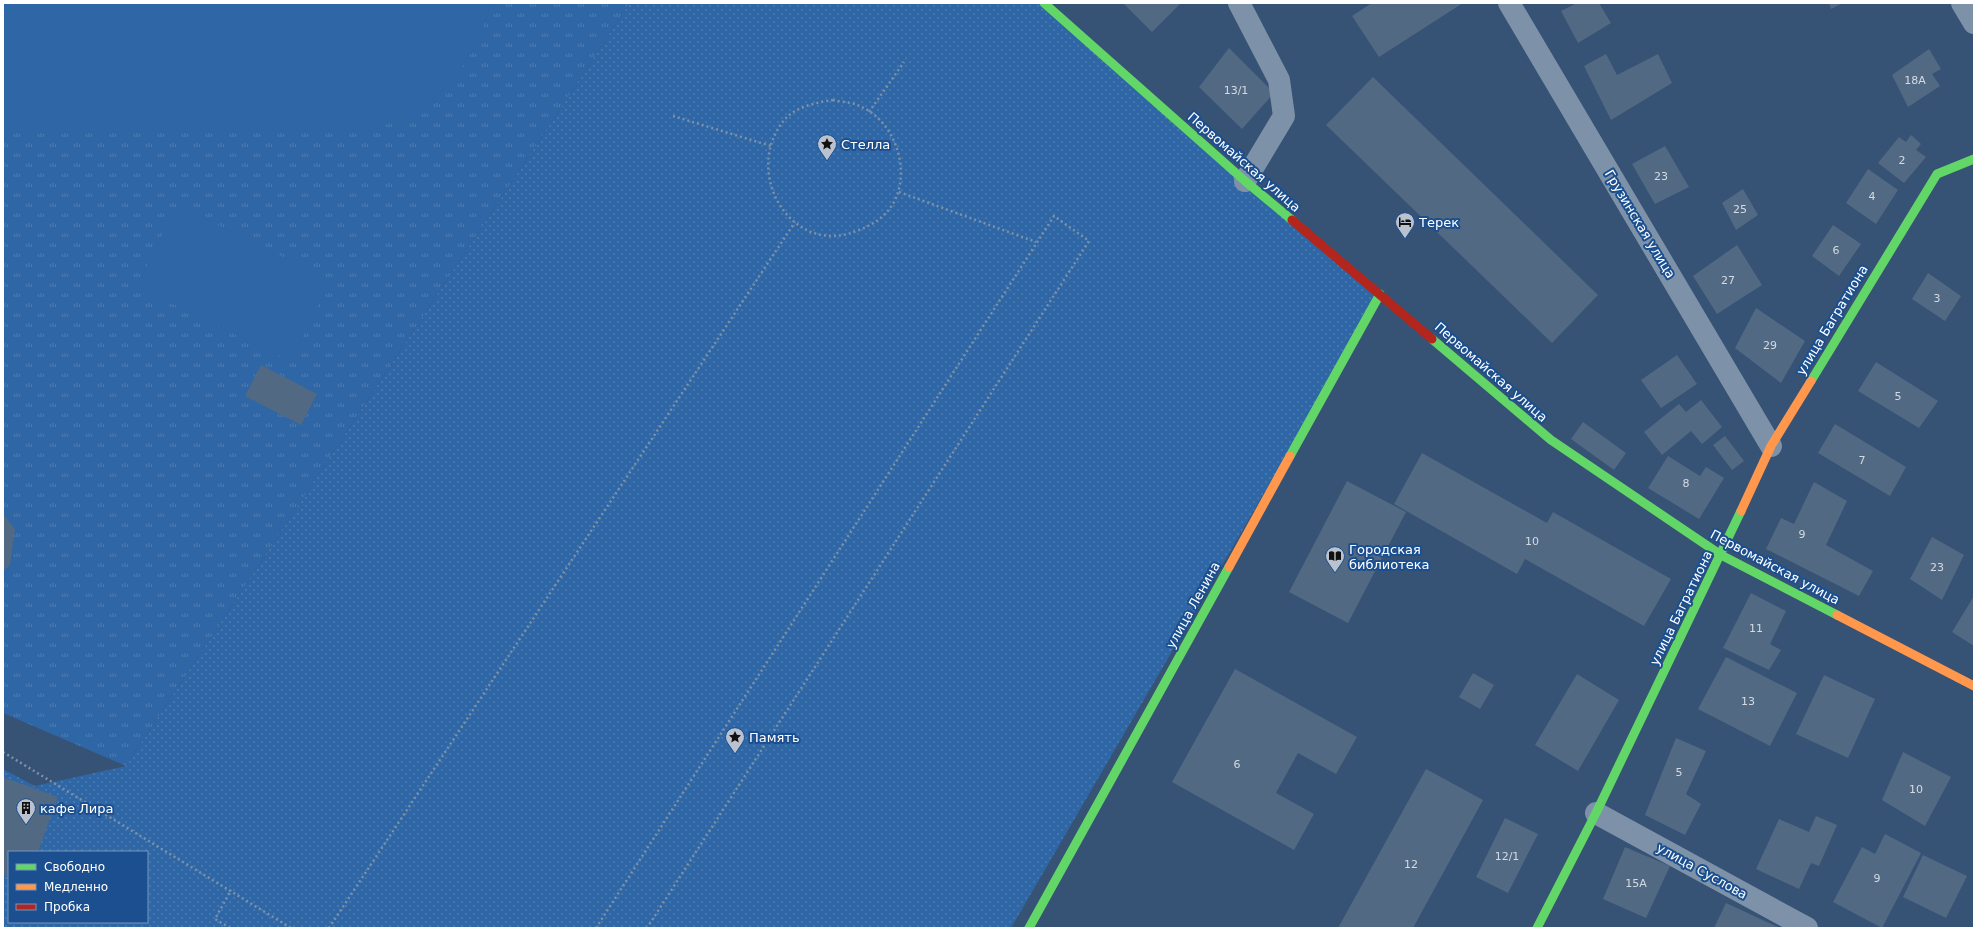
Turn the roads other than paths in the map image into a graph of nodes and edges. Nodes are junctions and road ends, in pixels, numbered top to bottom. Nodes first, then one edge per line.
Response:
1 (1044, 3) edge
2 (1240, 3) edge
3 (1509, 3) edge
4 (1962, 3) edge
5 (1974, 23) edge
6 (1974, 159) edge
7 (1244, 181) junction
8 (1380, 294) junction
9 (1771, 446) junction
10 (1721, 555) junction
11 (1974, 686) edge
12 (1596, 813) junction
13 (1029, 928) edge
14 (1537, 928) edge
15 (1807, 928) edge

1 - 7 street, Первомайская улица
2 - 7 street
3 - 9 street, Грузинская улица
4 - 5 street
6 - 9 street, улица Багратиона
7 - 8 street, Первомайская улица
8 - 10 street, Первомайская улица
8 - 13 street, улица Ленина
9 - 10 street, улица Багратиона
10 - 11 street, Первомайская улица
10 - 12 street, улица Багратиона
12 - 14 street, улица Багратиона
12 - 15 street, улица Суслова

